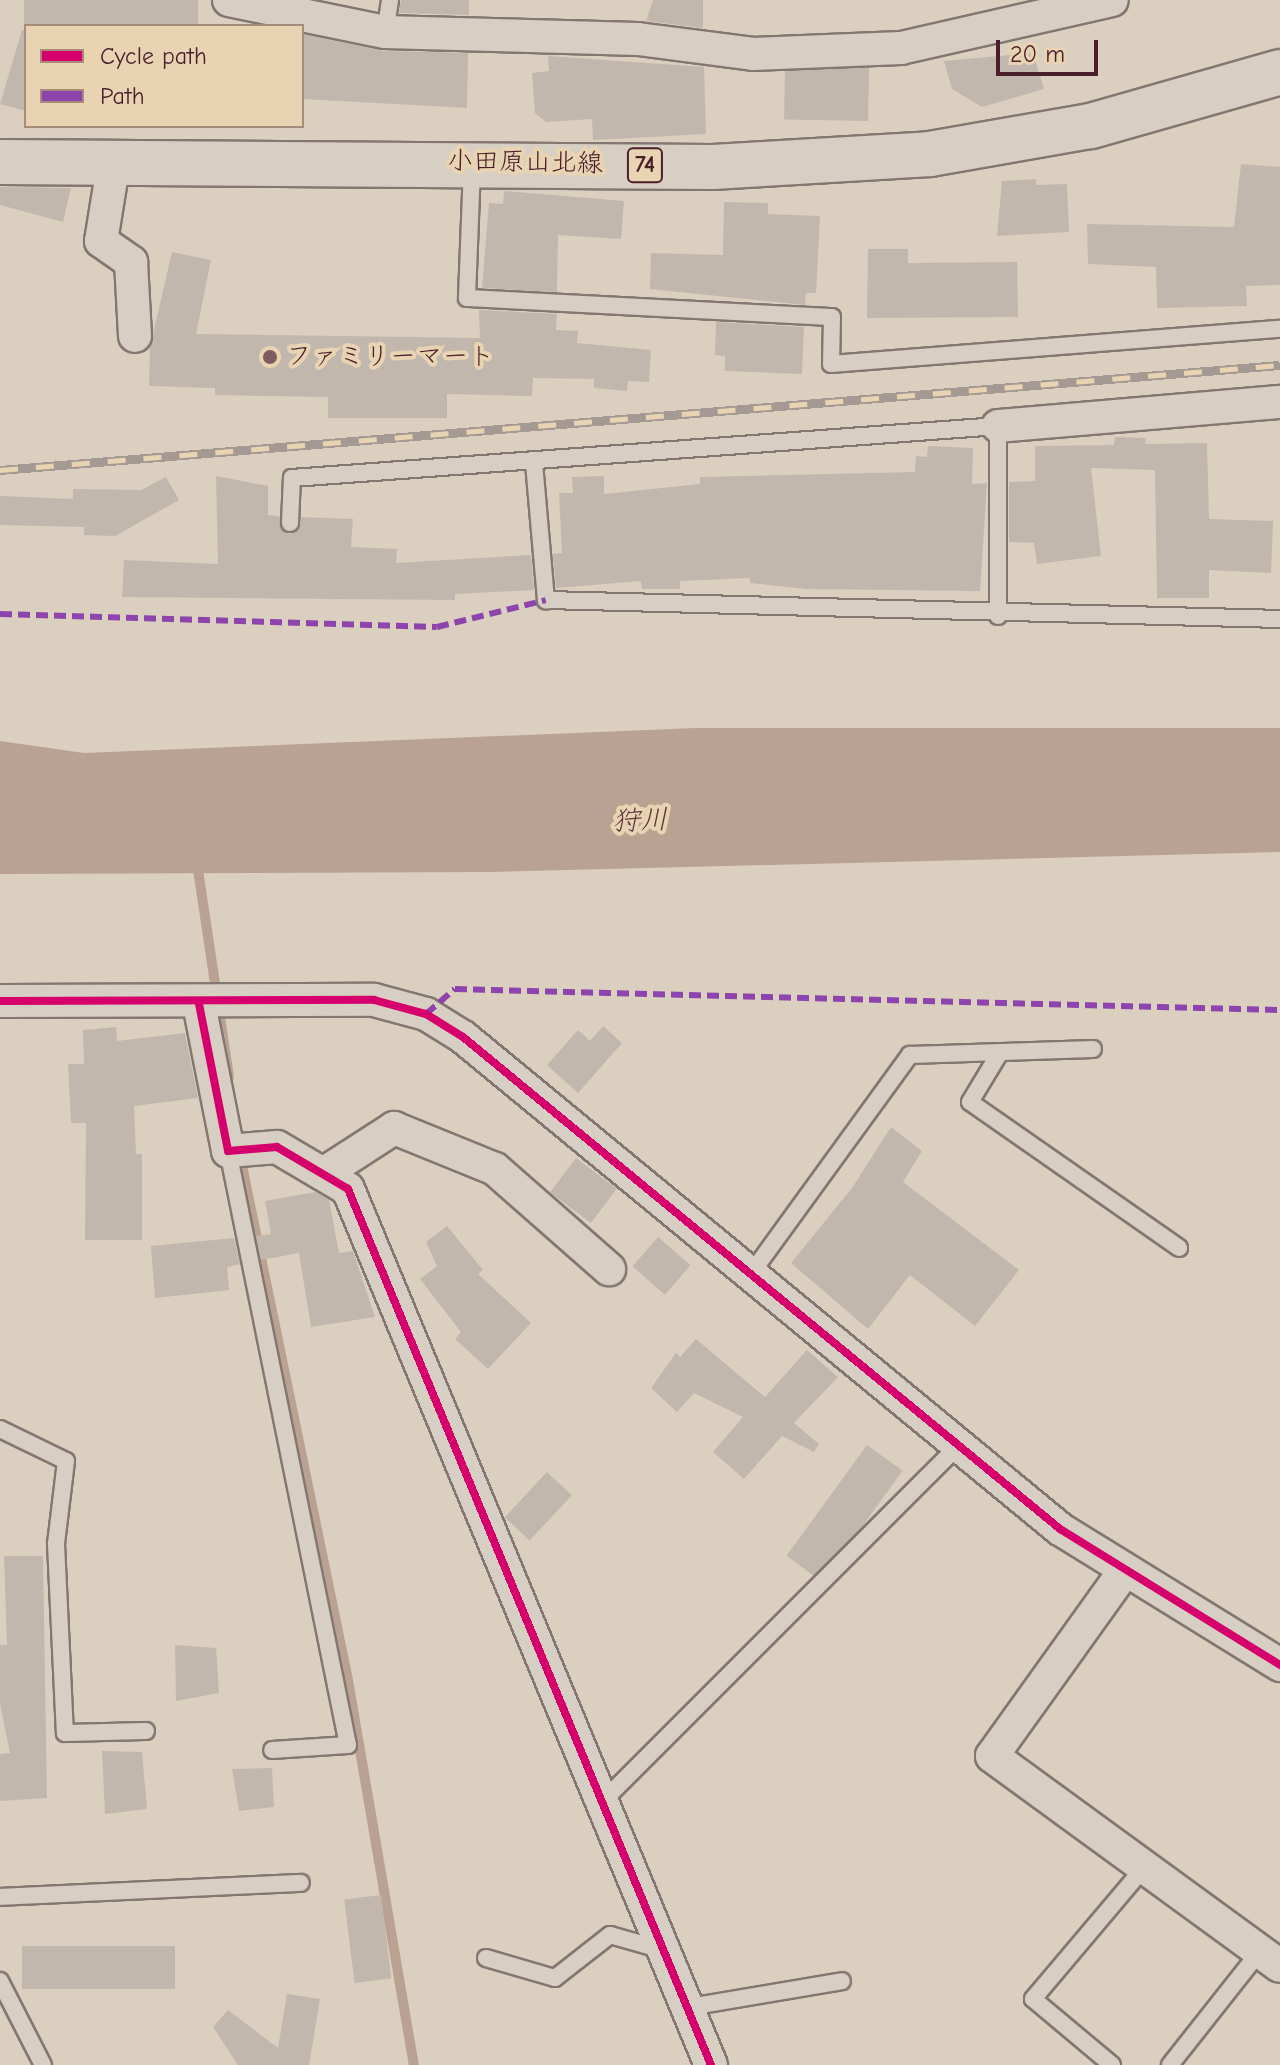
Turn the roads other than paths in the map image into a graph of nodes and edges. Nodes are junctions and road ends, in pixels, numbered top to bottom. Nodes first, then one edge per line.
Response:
1 (229, 0) edge
2 (390, 0) edge
3 (1112, 0) edge
4 (385, 32) junction
5 (1280, 72) edge
6 (114, 161) junction
7 (473, 161) junction
8 (0, 162) edge
9 (1280, 329) edge
10 (135, 336) dead end
11 (1280, 402) edge
12 (998, 426) junction
13 (534, 463) junction
14 (290, 523) dead end
15 (998, 616) junction
16 (1280, 619) edge
17 (0, 1001) edge
18 (199, 1004) junction
19 (1093, 1049) dead end
20 (999, 1054) junction
21 (228, 1151) junction
22 (323, 1174) junction
23 (1179, 1248) dead end
24 (609, 1269) dead end
25 (750, 1275) junction
26 (0, 1429) edge
27 (956, 1448) junction
28 (1123, 1573) junction
29 (1280, 1665) edge
30 (146, 1731) dead end
31 (272, 1750) dead end
32 (605, 1799) junction
33 (1143, 1869) junction
34 (301, 1883) dead end
35 (0, 1897) edge
36 (668, 1952) junction
37 (486, 1958) dead end
38 (1270, 1958) edge
39 (0, 1981) edge
40 (842, 1981) dead end
41 (689, 2007) junction
42 (43, 2065) edge
43 (711, 2065) edge
44 (1112, 2065) edge
45 (1170, 2065) edge

1 - 4 street
2 - 4 lane
3 - 4 street
5 - 7 main road, 小田原山北線 / 74
6 - 7 main road, 小田原山北線 / 74
6 - 8 main road, 小田原山北線 / 74
6 - 10 street
7 - 9 lane
11 - 12 street
12 - 13 lane
12 - 15 lane
13 - 14 lane
13 - 15 lane
15 - 16 lane
17 - 18 street
18 - 21 street
18 - 25 street
19 - 20 lane
20 - 23 lane
20 - 25 lane
21 - 22 street
21 - 31 lane
22 - 24 street
22 - 32 street
25 - 27 street
26 - 30 lane
27 - 28 street
27 - 32 lane
28 - 29 street
28 - 33 street
32 - 36 street
33 - 38 street
33 - 44 lane
34 - 35 lane
36 - 37 lane
36 - 41 street
38 - 45 lane
39 - 42 lane
40 - 41 lane
41 - 43 street

